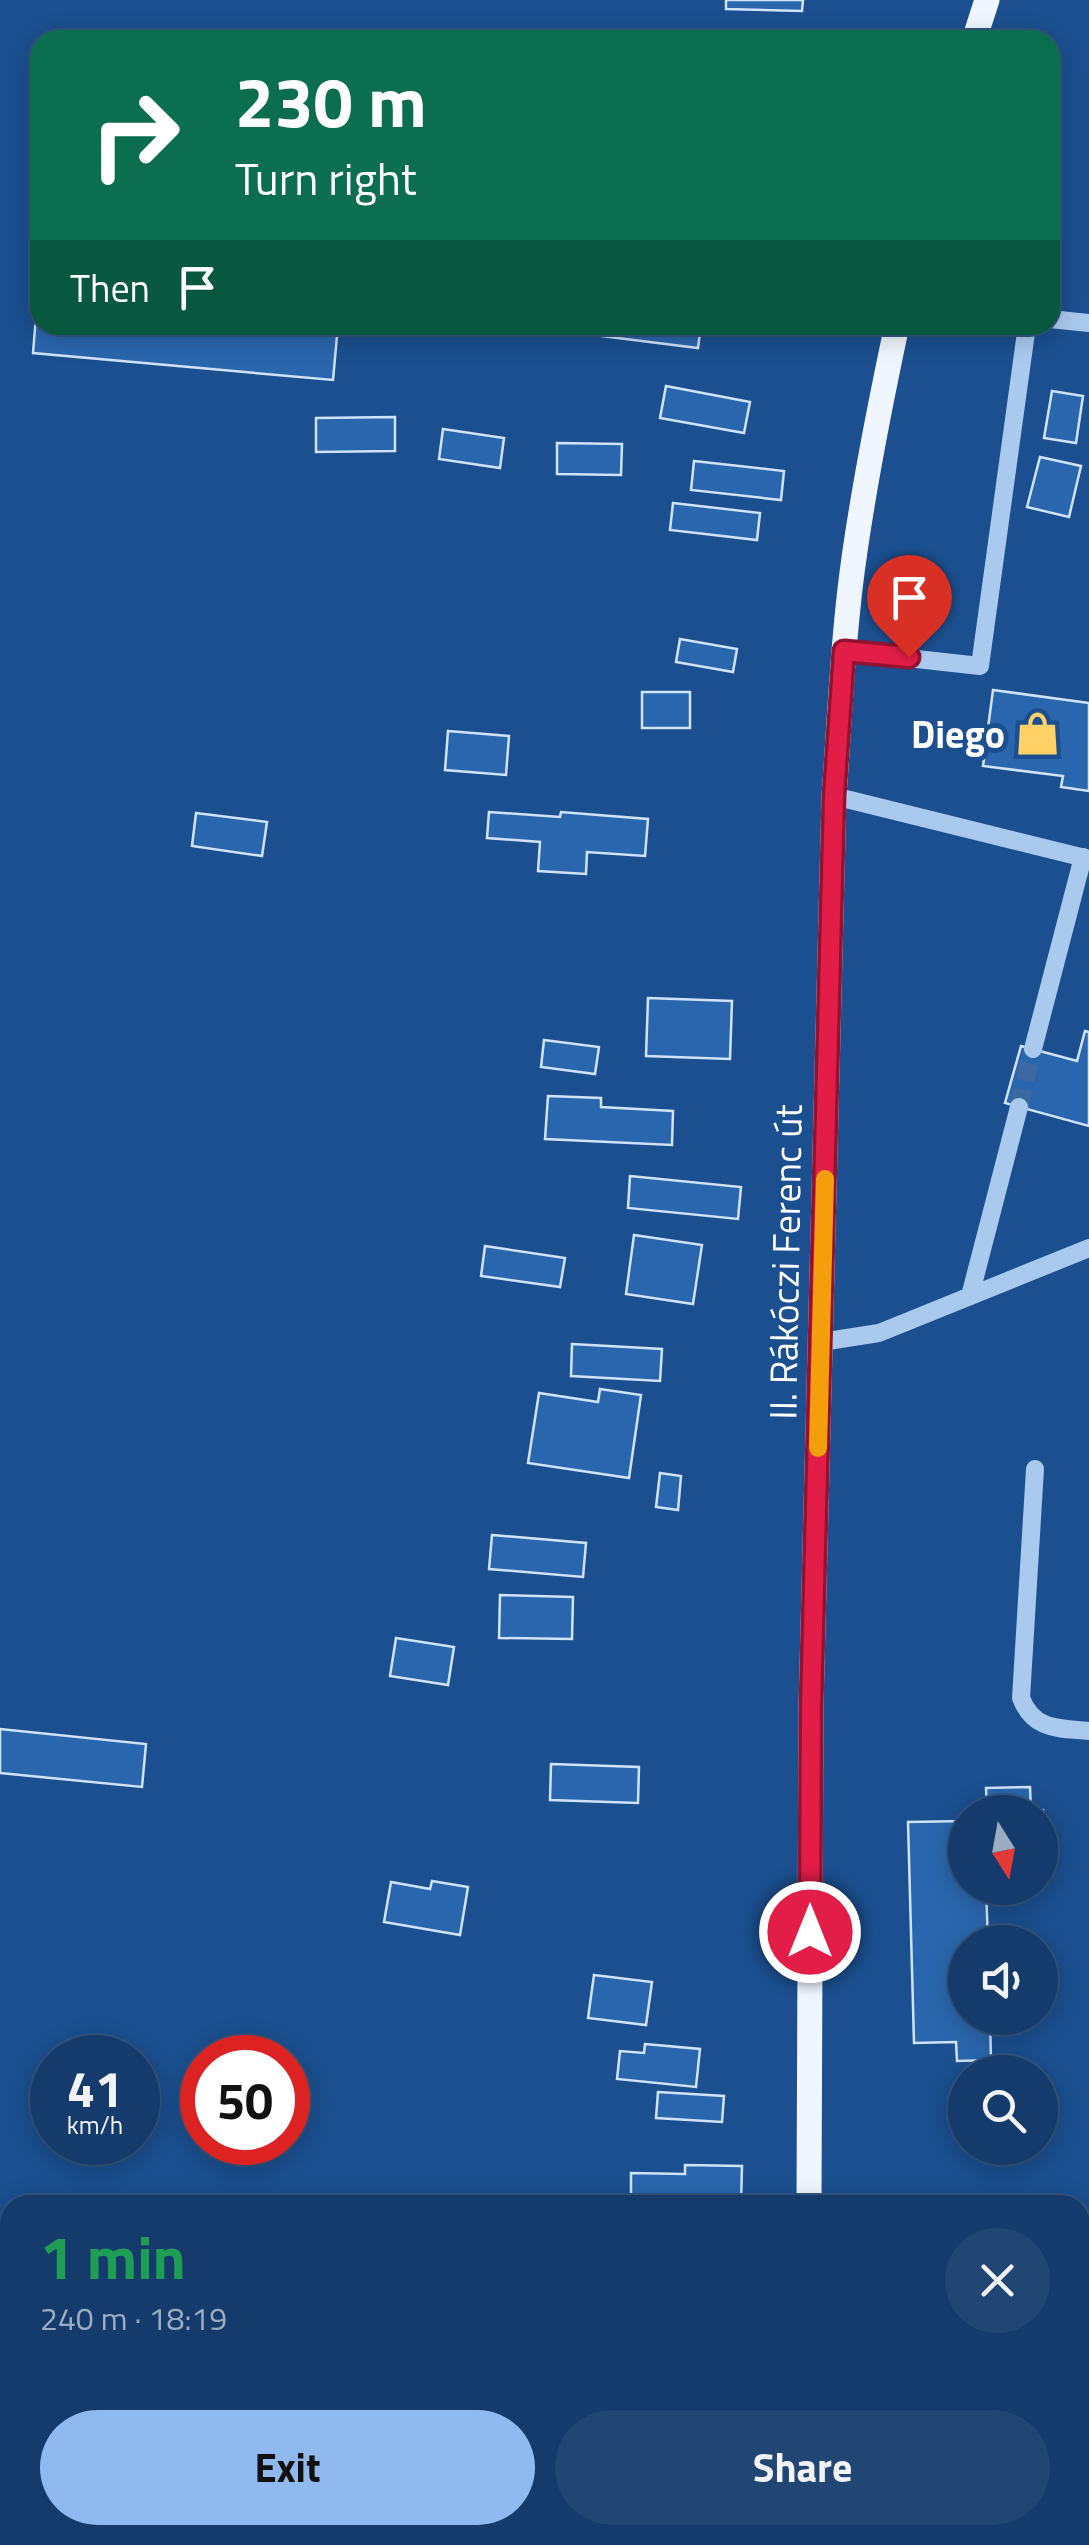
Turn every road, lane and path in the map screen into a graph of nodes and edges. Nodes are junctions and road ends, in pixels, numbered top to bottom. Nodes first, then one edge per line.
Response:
1 (987, 0) edge
2 (977, 30) edge
3 (1060, 320) edge
4 (1089, 323) edge
5 (895, 335) edge
6 (1027, 335) edge
7 (844, 651) junction
8 (834, 796) junction
9 (1086, 858) edge
10 (1033, 1049) tunnel mouth
11 (1019, 1107) tunnel mouth
12 (1089, 1248) edge
13 (970, 1296) junction
14 (821, 1342) junction
15 (1035, 1469) dead end
16 (1089, 1731) edge
17 (810, 2195) edge

1 - 2 main road
3 - 4 lane
5 - 7 main road, II. Rákóczi Ferenc út
6 - 7 lane
7 - 8 main road, II. Rákóczi Ferenc út
8 - 9 lane
8 - 14 main road, II. Rákóczi Ferenc út
9 - 10 lane
11 - 13 lane
12 - 13 lane
13 - 14 lane
14 - 17 main road, II. Rákóczi Ferenc út
15 - 16 lane

